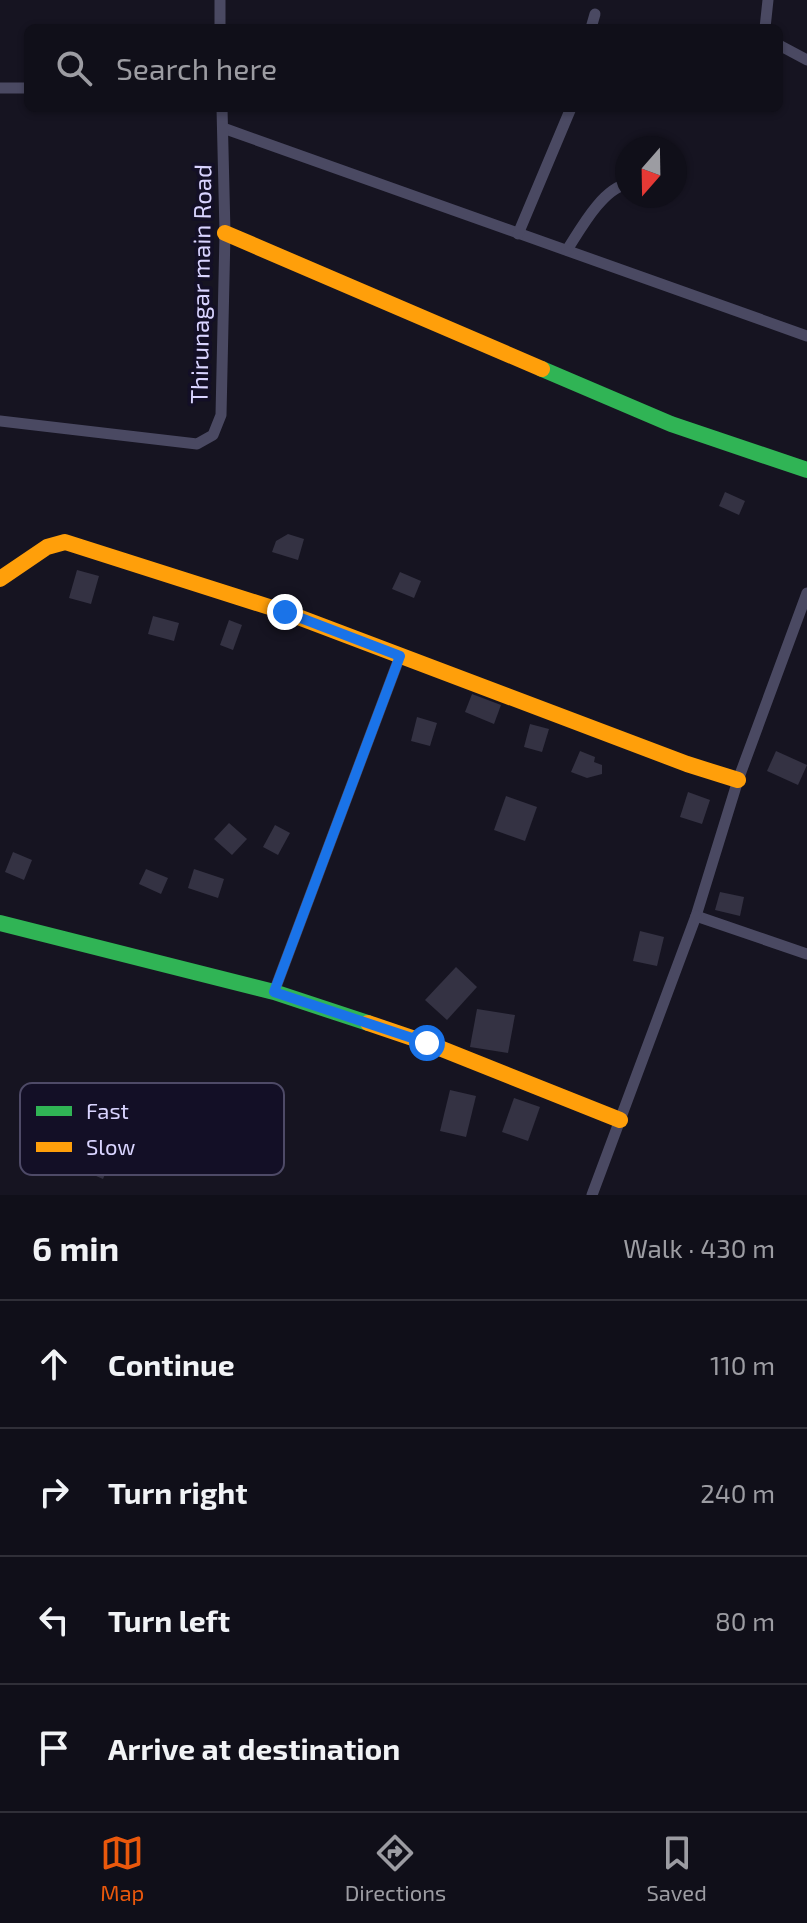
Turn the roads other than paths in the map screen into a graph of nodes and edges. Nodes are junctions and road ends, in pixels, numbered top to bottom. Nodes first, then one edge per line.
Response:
1 (220, 0) edge
2 (768, 0) edge
3 (595, 14) dead end
4 (220, 24) edge
5 (592, 24) edge
6 (765, 24) edge
7 (783, 47) edge
8 (807, 60) edge
9 (0, 88) edge
10 (24, 88) edge
11 (222, 112) edge
12 (569, 112) edge
13 (223, 128) junction
14 (615, 190) edge
15 (225, 233) junction
16 (518, 234) junction
17 (567, 250) junction
18 (807, 336) edge
19 (0, 421) edge
20 (807, 470) edge
21 (0, 579) edge
22 (807, 593) edge
23 (400, 656) junction
24 (738, 780) junction
25 (696, 916) junction
26 (0, 923) edge
27 (807, 954) edge
28 (274, 992) junction
29 (620, 1120) junction
30 (592, 1195) edge

1 - 4 street
2 - 6 street
3 - 5 street
7 - 8 street
9 - 10 street
11 - 13 street, Thirunagar main Road
12 - 16 street
13 - 15 street, Thirunagar main Road
13 - 16 street
14 - 17 street
15 - 19 street, Thirunagar main Road
15 - 20 street
16 - 17 street
17 - 18 street
21 - 23 street
22 - 24 street
23 - 24 street
23 - 28 street
24 - 25 street
25 - 27 street
25 - 29 street
26 - 28 street
28 - 29 street
29 - 30 street

